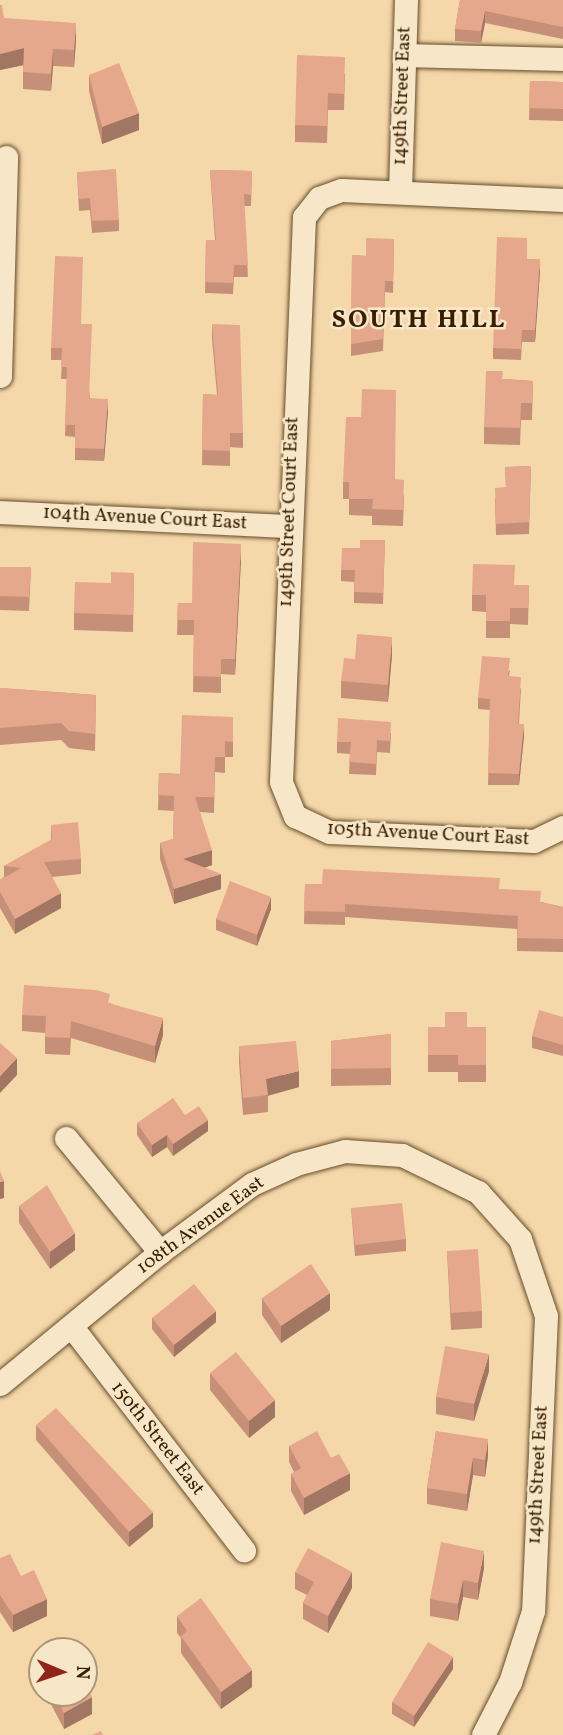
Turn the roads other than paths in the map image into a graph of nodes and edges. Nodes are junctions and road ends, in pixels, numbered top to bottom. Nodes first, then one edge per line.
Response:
1 (406, 0) edge
2 (404, 55) junction
3 (563, 59) edge
4 (6, 157) dead end
5 (400, 191) junction
6 (563, 200) edge
7 (0, 376) edge
8 (0, 512) edge
9 (290, 526) junction
10 (295, 816) joint
11 (562, 828) edge
12 (66, 1138) dead end
13 (503, 1214) joint
14 (160, 1252) junction
15 (72, 1327) junction
16 (0, 1384) edge
17 (244, 1550) dead end
18 (483, 1735) edge

1 - 2 street, 149th Street East
2 - 3 street
2 - 5 street, 149th Street East
4 - 7 street
5 - 6 street
5 - 9 street, 149th Street Court East
8 - 9 street, 104th Avenue Court East
9 - 10 street, 149th Street Court East
10 - 11 street, 105th Avenue Court East
12 - 14 street
13 - 14 street, 108th Avenue East
13 - 18 street, 149th Street East
14 - 15 street, 108th Avenue East
15 - 16 street, 108th Avenue East
15 - 17 street, 150th Street East

